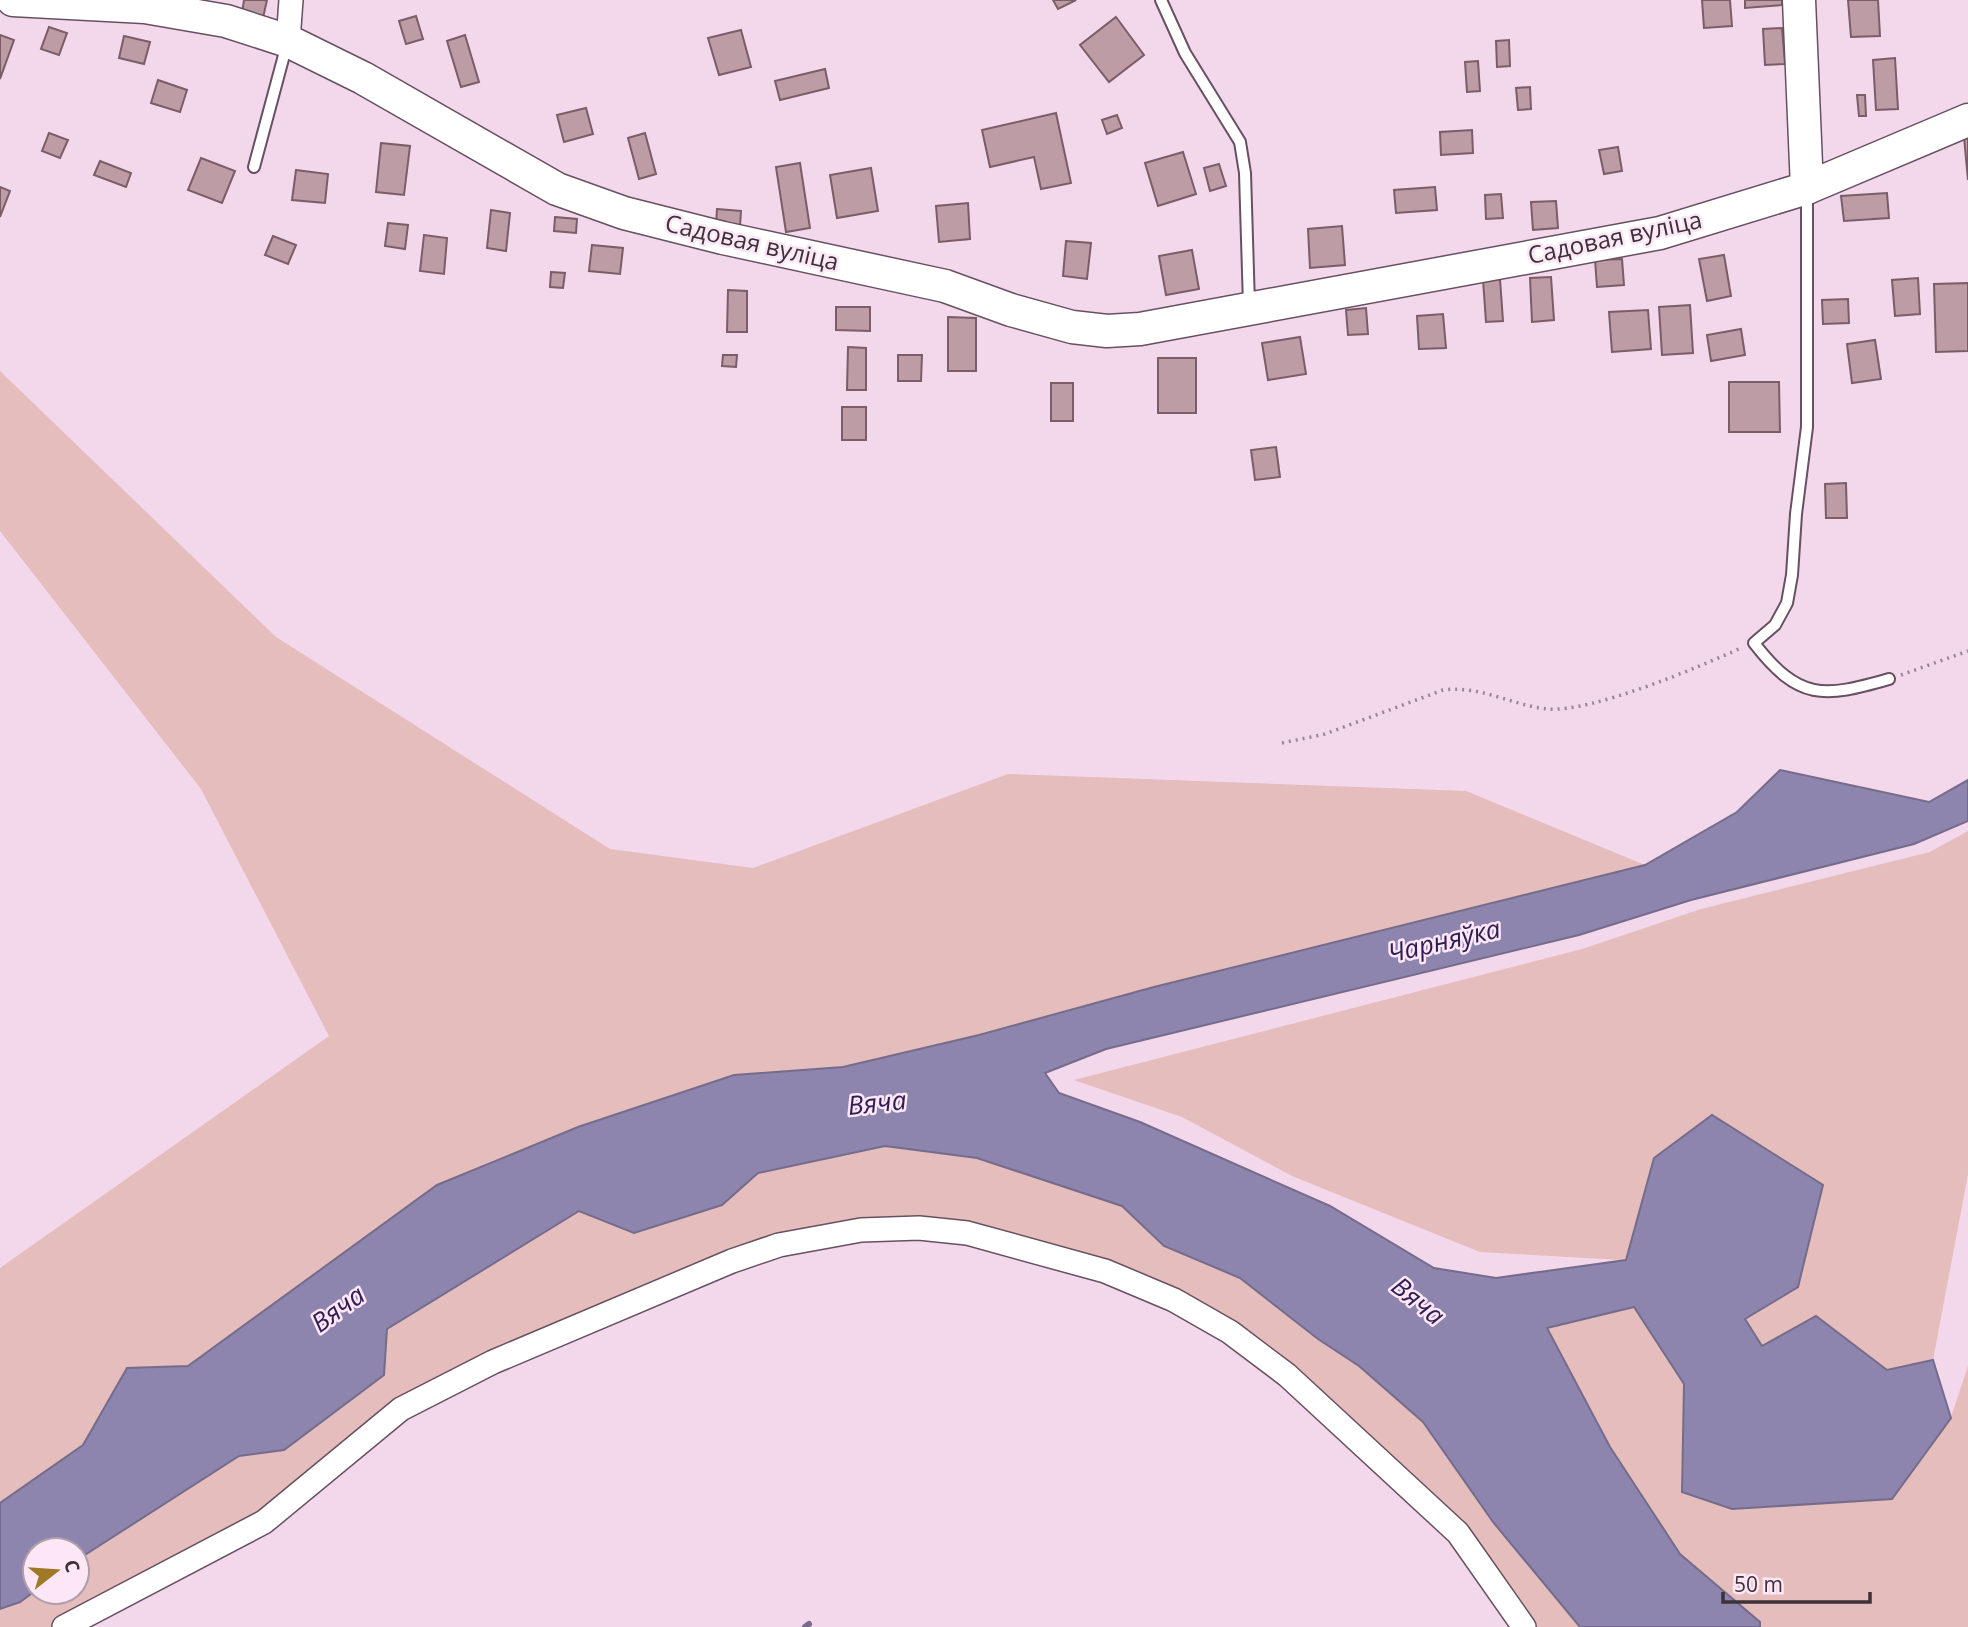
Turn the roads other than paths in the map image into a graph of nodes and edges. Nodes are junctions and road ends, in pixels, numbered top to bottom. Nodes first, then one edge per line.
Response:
1 (13, 0) edge
2 (290, 0) edge
3 (1161, 0) edge
4 (1799, 0) edge
5 (288, 41) junction
6 (1968, 120) edge
7 (254, 167) dead end
8 (1807, 188) junction
9 (1249, 308) junction
10 (1889, 679) road end
11 (64, 1627) edge
12 (1524, 1627) edge

1 - 5 street, Садовая вуліца
2 - 5 street
3 - 9 lane
4 - 8 street
5 - 7 lane
5 - 9 street, Садовая вуліца
6 - 8 street, Садовая вуліца
8 - 9 street, Садовая вуліца
8 - 10 lane
11 - 12 street

